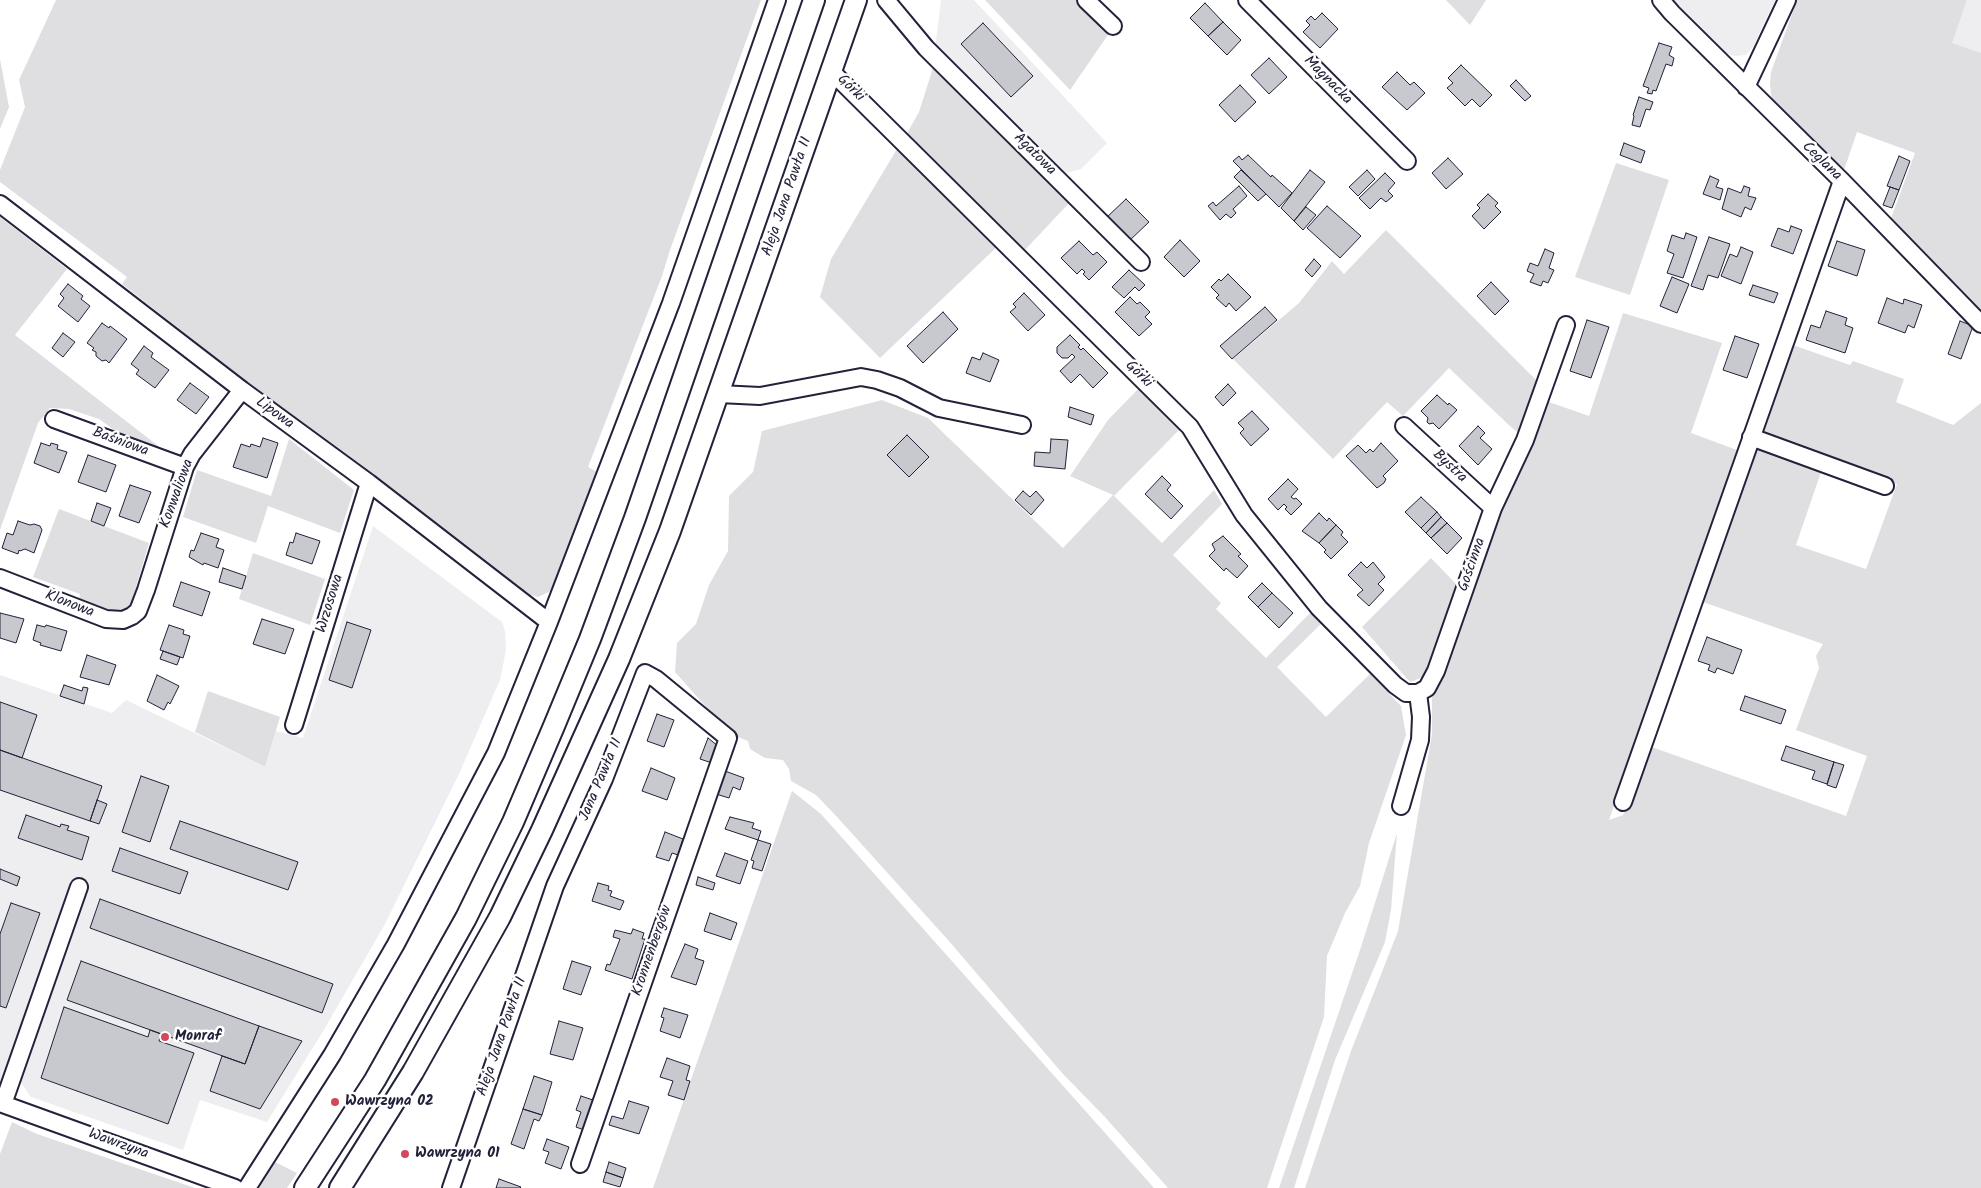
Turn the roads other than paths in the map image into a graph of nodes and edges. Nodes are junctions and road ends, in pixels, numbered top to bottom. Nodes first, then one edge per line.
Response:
1 (777, 0) edge
2 (814, 0) edge
3 (856, 0) edge
4 (886, 0) edge
5 (1086, 0) edge
6 (1247, 0) edge
7 (1662, 0) edge
8 (1787, 0) edge
9 (1113, 26) dead end
10 (832, 72) junction
11 (1746, 87) junction
12 (1407, 161) dead end
13 (1842, 181) junction
14 (0, 204) edge
15 (1141, 262) dead end
16 (1981, 324) edge
17 (1566, 326) dead end
18 (242, 390) junction
19 (719, 394) junction
20 (54, 419) dead end
21 (1022, 426) dead end
22 (1404, 426) dead end
23 (1751, 437) junction
24 (185, 467) junction
25 (369, 483) junction
26 (1885, 486) dead end
27 (1493, 508) junction
28 (0, 578) edge
29 (138, 611) joint
30 (549, 622) junction
31 (645, 673) joint
32 (1418, 693) junction
33 (294, 725) dead end
34 (1623, 802) dead end
35 (1401, 806) dead end
36 (555, 886) joint
37 (79, 887) dead end
38 (1, 1103) edge
39 (580, 1164) dead end
40 (235, 1188) edge
41 (246, 1188) edge
42 (305, 1188) edge
43 (340, 1188) edge
44 (451, 1188) edge

1 - 30 street
2 - 42 main road
3 - 10 main road, Aleja Jana Pawła II
4 - 15 street, Agatowa
5 - 9 street
6 - 12 street, Magnacka
7 - 11 street, Ceglana
8 - 11 street
10 - 19 main road, Aleja Jana Pawła II
10 - 32 street, Górki
11 - 13 street, Ceglana
13 - 16 street, Ceglana
13 - 23 street
14 - 18 street, Lipowa
17 - 27 street, Gościnna
18 - 24 street, Konwaliowa
18 - 25 street, Lipowa
19 - 21 street
19 - 43 main road, Aleja Jana Pawła II
20 - 24 street, Baśniowa
22 - 27 street, Bystra
23 - 26 street
23 - 34 street
24 - 29 street, Konwaliowa
25 - 30 street, Lipowa
25 - 33 street, Wrzosowa
27 - 32 street, Gościnna
28 - 29 street, Klonowa
30 - 41 street
31 - 36 street, Jana Pawła II
31 - 39 street, Kronnenbergów
32 - 35 street
36 - 44 street, Aleja Jana Pawła II
37 - 38 street
38 - 40 street, Wawrzyna

